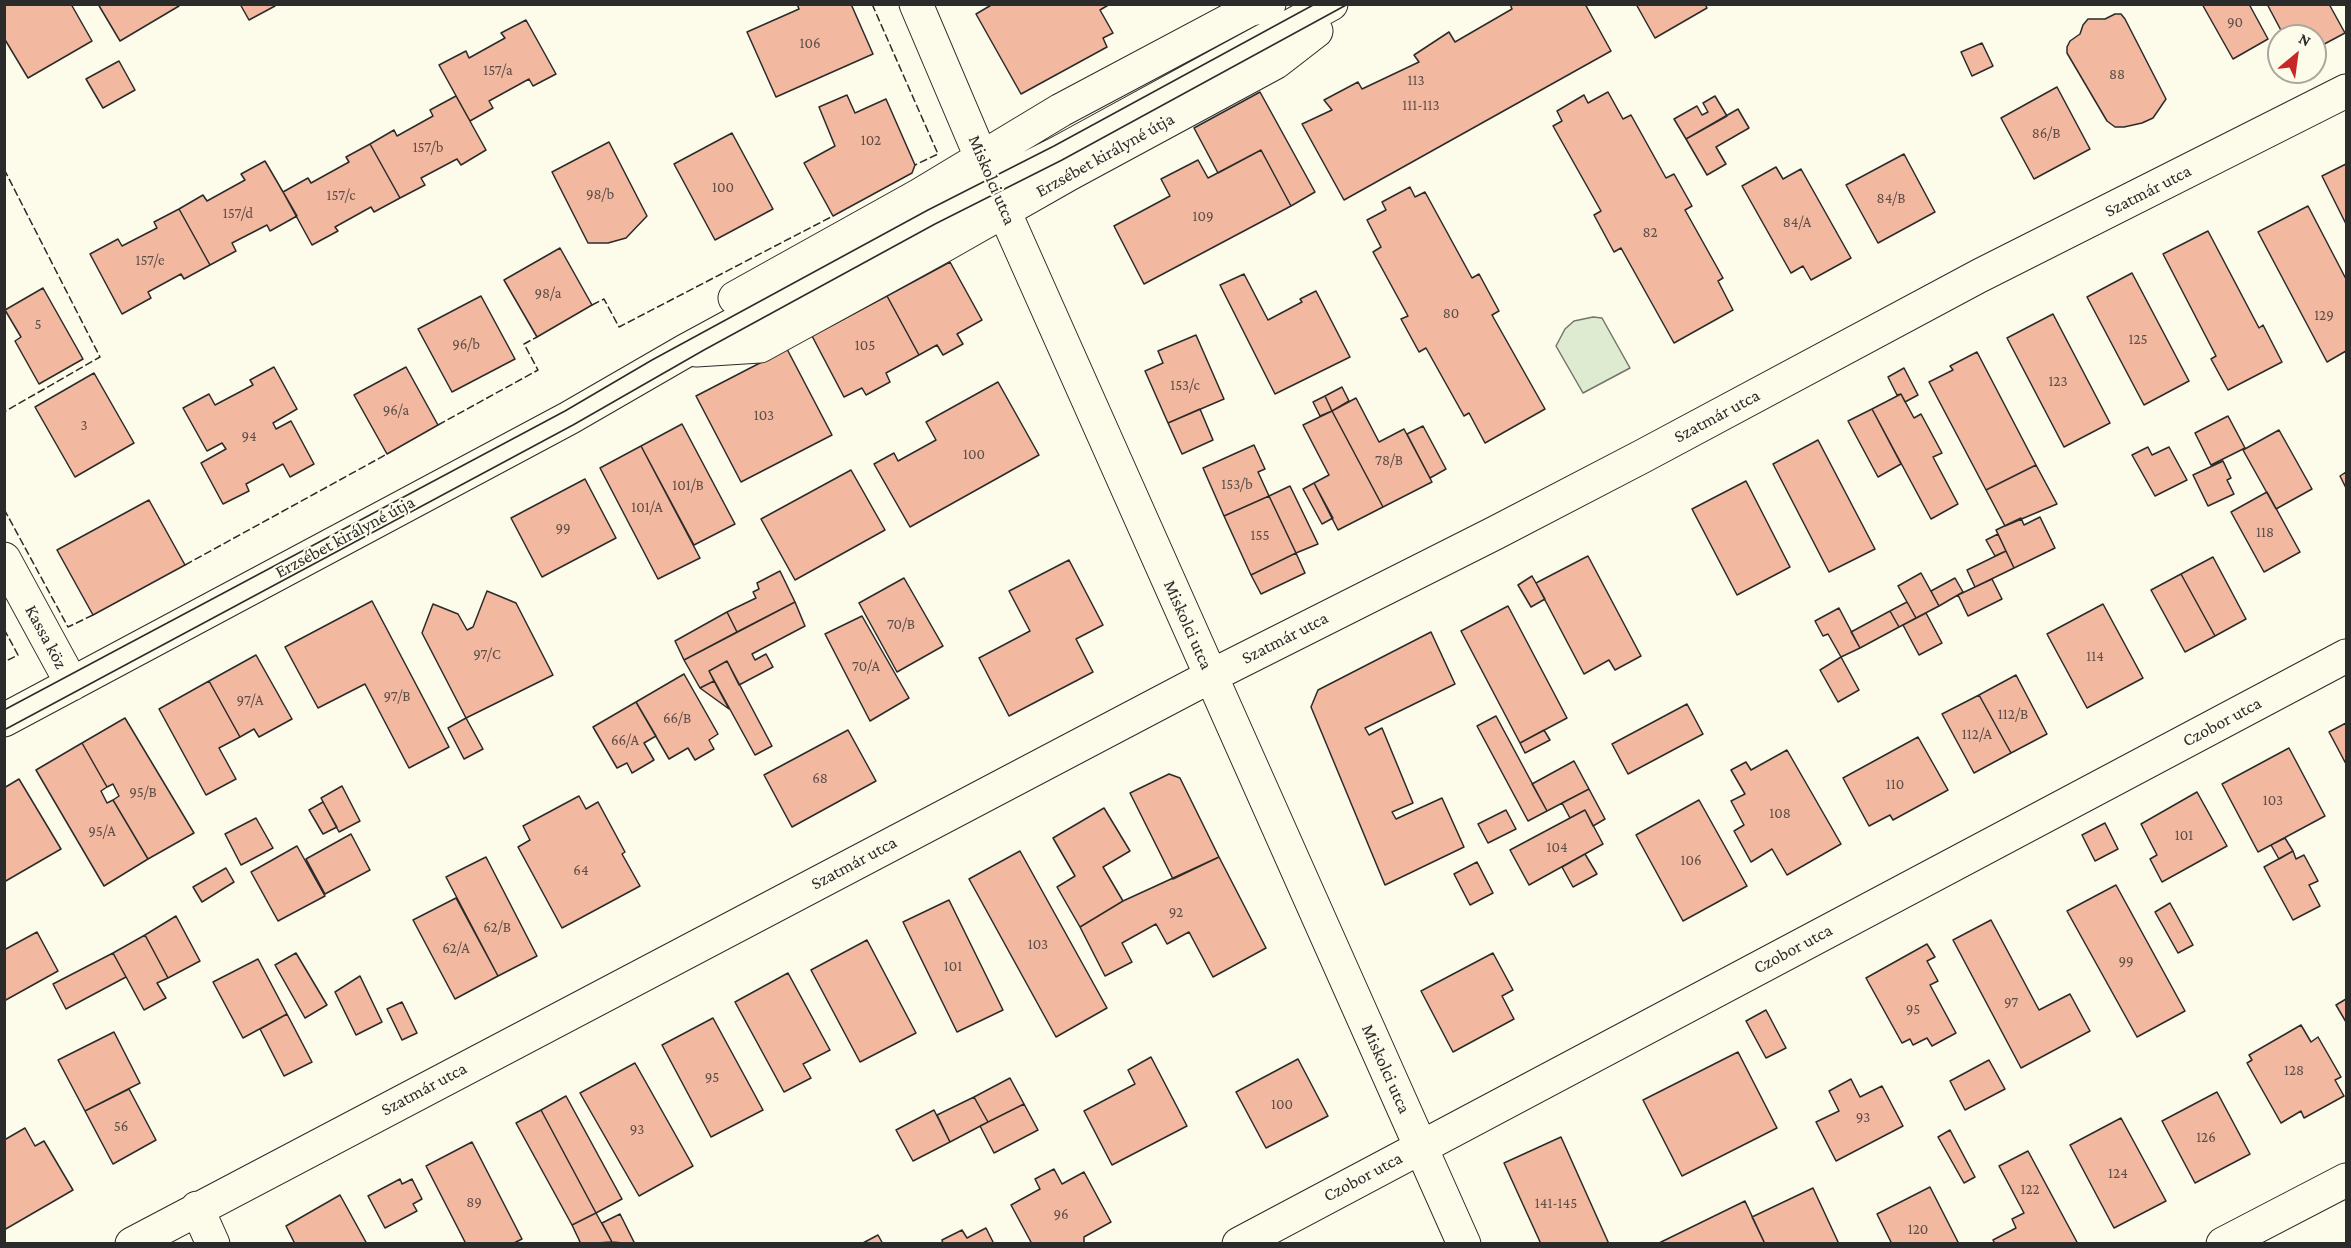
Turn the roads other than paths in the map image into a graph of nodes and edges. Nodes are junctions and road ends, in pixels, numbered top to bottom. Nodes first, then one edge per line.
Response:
1 (916, 4) edge
2 (1269, 4) edge
3 (1331, 4) edge
4 (1352, 4) edge
5 (2346, 91) edge
6 (993, 184) junction
7 (685, 351) junction
8 (4, 559) edge
9 (2346, 656) edge
10 (1210, 676) junction
11 (72, 684) junction
12 (4, 720) edge
13 (1420, 1146) junction
14 (2346, 1180) edge
15 (197, 1208) junction
16 (132, 1244) edge
17 (213, 1244) edge
18 (1239, 1244) edge
19 (1464, 1244) edge
20 (2223, 1244) edge

1 - 6 street, Miskolci utca
2 - 6 street, Erzsébet királyné útja
3 - 6 street, Erzsébet királyné útja
4 - 6 street, Erzsébet királyné útja
5 - 10 street, Szatmár utca
6 - 7 street, Erzsébet királyné útja
6 - 7 street, Erzsébet királyné útja
6 - 10 street, Miskolci utca
7 - 11 street, Erzsébet királyné útja
8 - 11 street, Kassa köz
9 - 13 street, Czobor utca
10 - 13 street, Miskolci utca
10 - 15 street, Szatmár utca
11 - 12 street, Erzsébet királyné útja
13 - 18 street, Czobor utca
13 - 19 street, Miskolci utca
14 - 20 street
15 - 16 street, Szatmár utca
15 - 17 street

